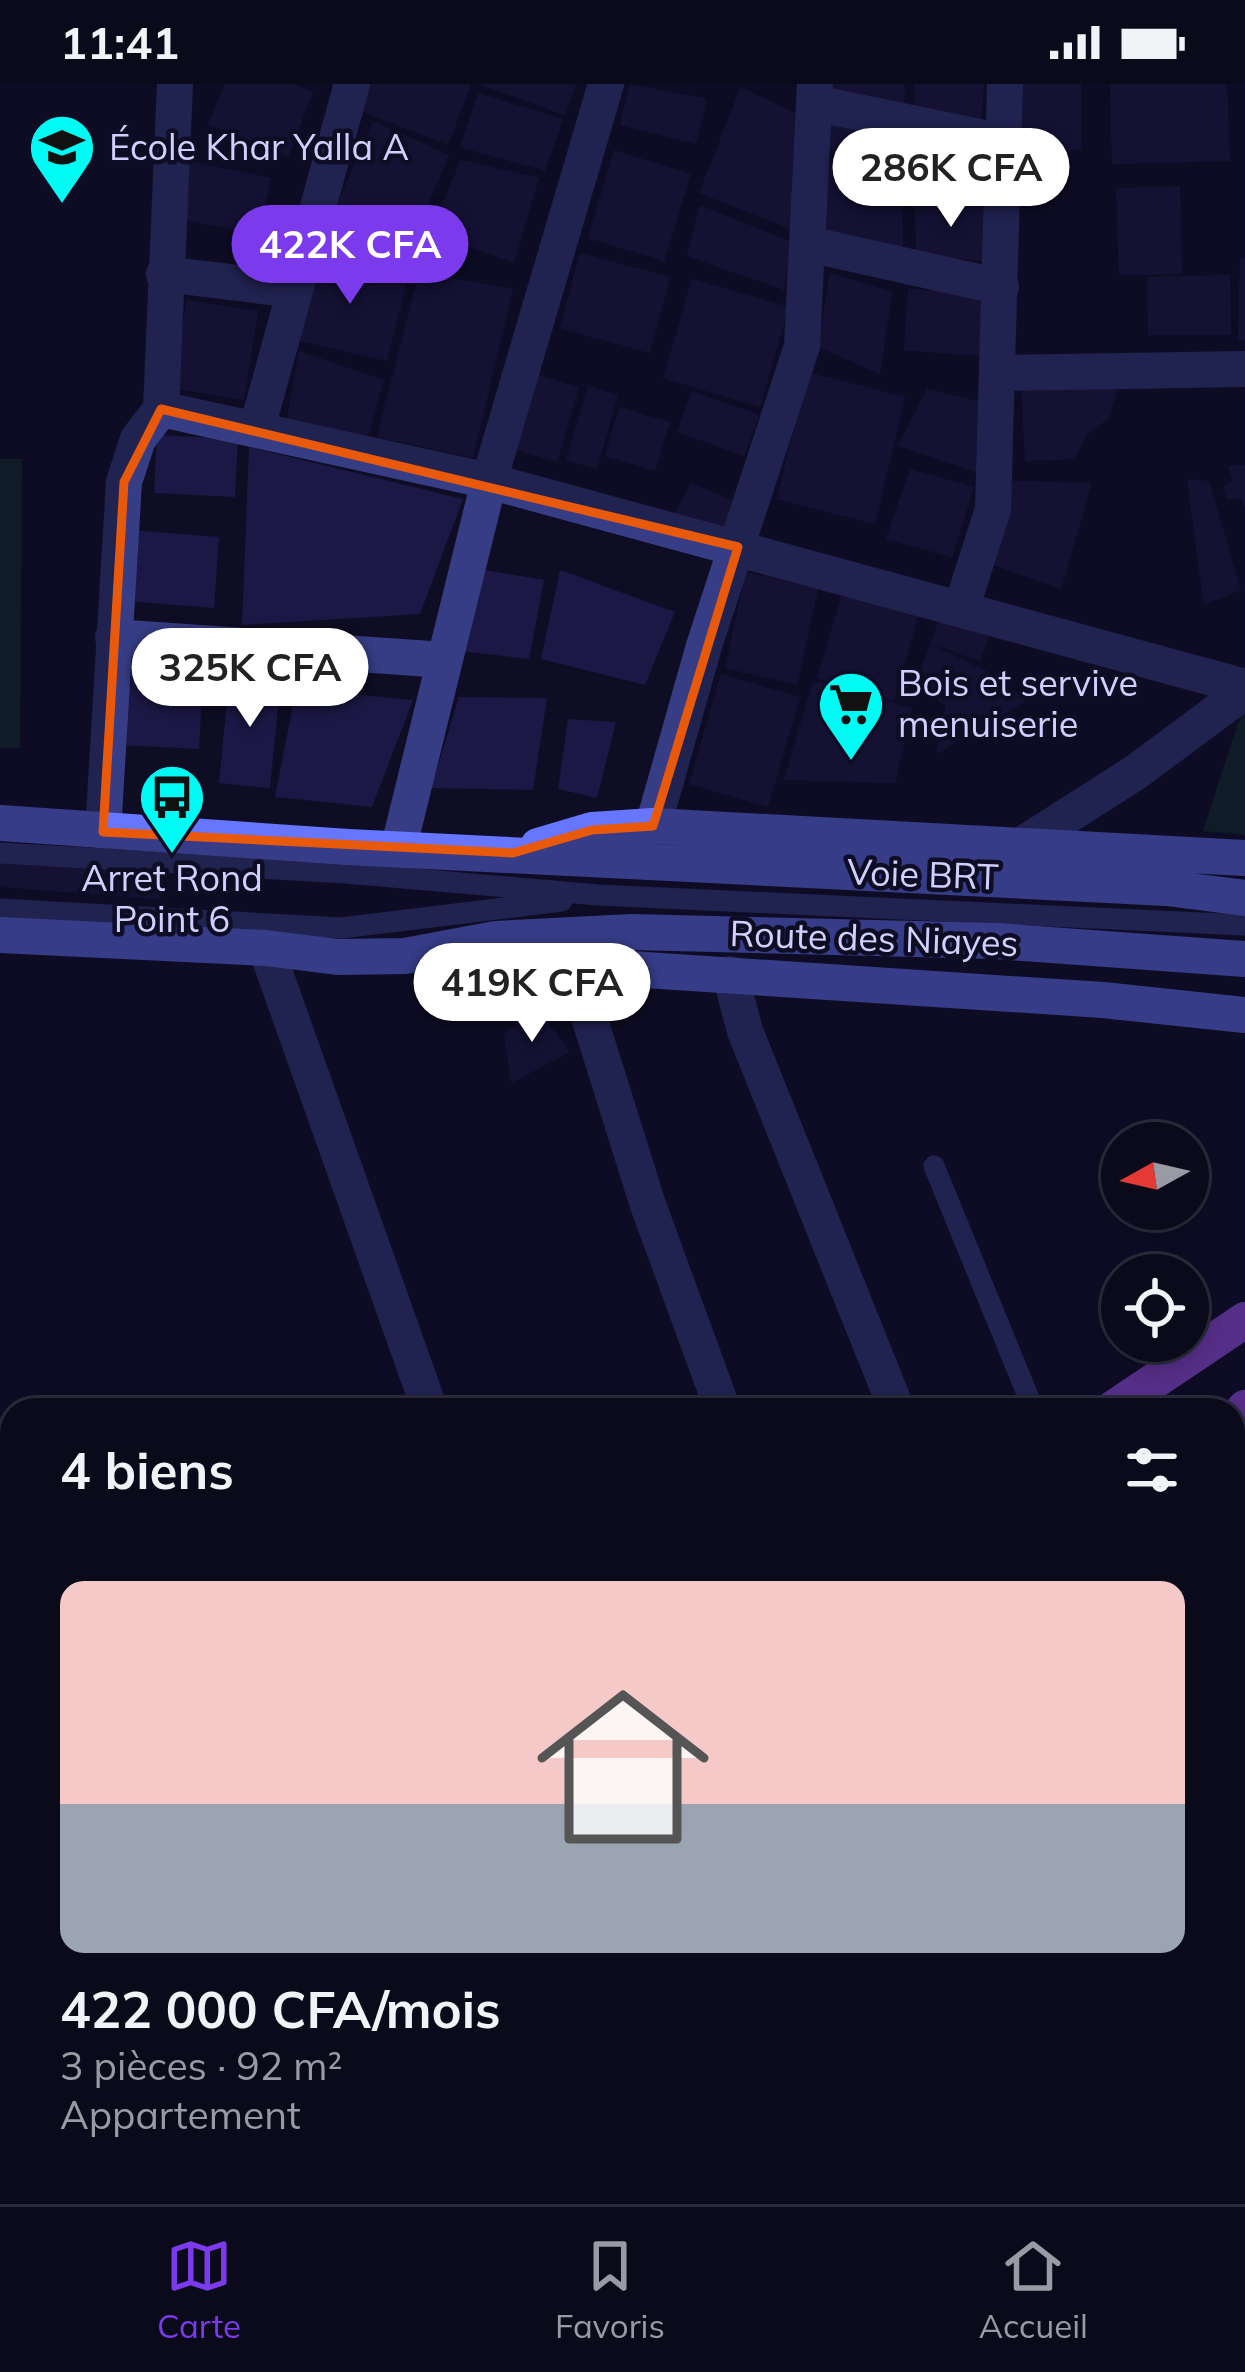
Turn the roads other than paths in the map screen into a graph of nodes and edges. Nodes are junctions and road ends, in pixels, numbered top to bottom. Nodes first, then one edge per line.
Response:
1 (175, 84) edge
2 (352, 84) edge
3 (606, 84) edge
4 (1005, 84) edge
5 (815, 94) edge
6 (1003, 142) junction
7 (808, 244) junction
8 (164, 274) junction
9 (1001, 287) junction
10 (295, 290) junction
11 (1245, 369) edge
12 (999, 373) junction
13 (161, 409) junction
14 (257, 428) junction
15 (489, 481) junction
16 (738, 547) junction
17 (962, 606) junction
18 (113, 637) junction
19 (445, 660) junction
20 (1245, 689) edge
21 (0, 823) edge
22 (653, 826) junction
23 (103, 832) junction
24 (1020, 846) junction
25 (398, 850) junction
26 (0, 853) edge
27 (513, 854) junction
28 (1245, 858) edge
29 (598, 896) junction
30 (1245, 898) edge
31 (0, 909) edge
32 (1245, 925) edge
33 (0, 935) edge
34 (496, 939) junction
35 (266, 948) junction
36 (568, 950) junction
37 (1245, 959) edge
38 (730, 974) junction
39 (1245, 1015) edge
40 (934, 1166) dead end
41 (1245, 1320) edge
42 (426, 1398) edge
43 (719, 1398) edge
44 (892, 1398) edge
45 (1028, 1398) edge
46 (1129, 1398) edge

1 - 8 street
2 - 10 street
3 - 15 street
4 - 6 street
5 - 6 street
5 - 7 street
6 - 9 street
7 - 9 street
7 - 16 street
8 - 10 street
8 - 13 street
9 - 12 street
10 - 14 street
11 - 12 street
12 - 17 street
13 - 14 street
13 - 18 street
14 - 15 street
15 - 16 street
15 - 19 street
16 - 17 street
16 - 22 street
17 - 20 street
18 - 19 street
18 - 23 street
19 - 25 street
20 - 24 street
21 - 23 main road, Route des Niayes
22 - 24 main road
22 - 27 main road
23 - 25 main road, Route des Niayes
24 - 28 main road
25 - 27 main road, Route des Niayes
26 - 29 lane, Voie BRT
27 - 30 main road, Route des Niayes
29 - 31 lane, Voie BRT
29 - 32 lane, Voie BRT
33 - 35 main road, Route des Niayes
34 - 35 main road, Route des Niayes
34 - 36 main road
34 - 37 main road, Route des Niayes
35 - 42 street
36 - 38 main road
36 - 43 street
38 - 39 main road
38 - 44 street
40 - 45 lane
41 - 46 main road

